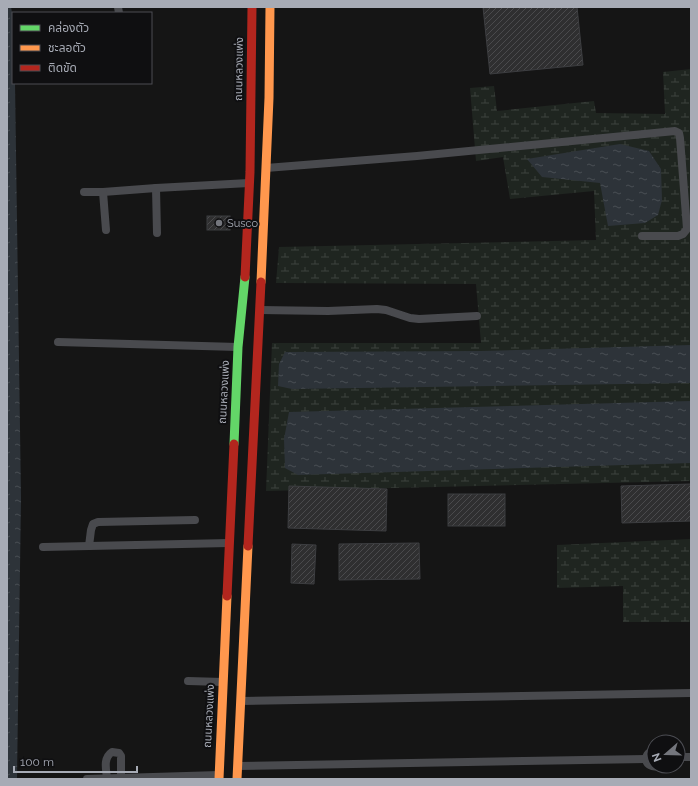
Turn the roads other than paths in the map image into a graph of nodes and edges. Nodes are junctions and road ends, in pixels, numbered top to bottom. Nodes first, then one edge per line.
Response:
1 (118, 7) edge
2 (252, 7) edge
3 (270, 7) edge
4 (119, 12) edge
5 (266, 168) junction
6 (249, 183) junction
7 (156, 188) junction
8 (84, 192) dead end
9 (103, 192) junction
10 (106, 230) dead end
11 (157, 233) dead end
12 (642, 236) dead end
13 (260, 310) junction
14 (477, 316) dead end
15 (58, 342) dead end
16 (238, 347) junction
17 (195, 520) dead end
18 (230, 543) junction
19 (89, 546) junction
20 (43, 547) dead end
21 (188, 681) dead end
22 (223, 682) junction
23 (691, 693) edge
24 (241, 701) junction
25 (646, 759) edge
26 (238, 766) junction
27 (219, 777) edge
28 (107, 778) edge
29 (121, 778) edge
30 (87, 779) edge
31 (237, 779) edge

1 - 4 street
2 - 6 main road, ถนนหลวงแพ่ง
3 - 5 main road
5 - 12 street
5 - 13 main road
6 - 7 street
6 - 16 main road, ถนนหลวงแพ่ง
7 - 9 street
7 - 11 street
8 - 9 street
9 - 10 street
13 - 14 street
13 - 24 main road
15 - 16 street
16 - 18 main road, ถนนหลวงแพ่ง
17 - 19 street
18 - 19 street
18 - 22 main road, ถนนหลวงแพ่ง
19 - 20 street
21 - 22 street
22 - 27 main road, ถนนหลวงแพ่ง
23 - 24 street
24 - 26 main road
25 - 26 street
26 - 31 main road
27 - 29 street
28 - 29 street
28 - 29 street
28 - 30 street

